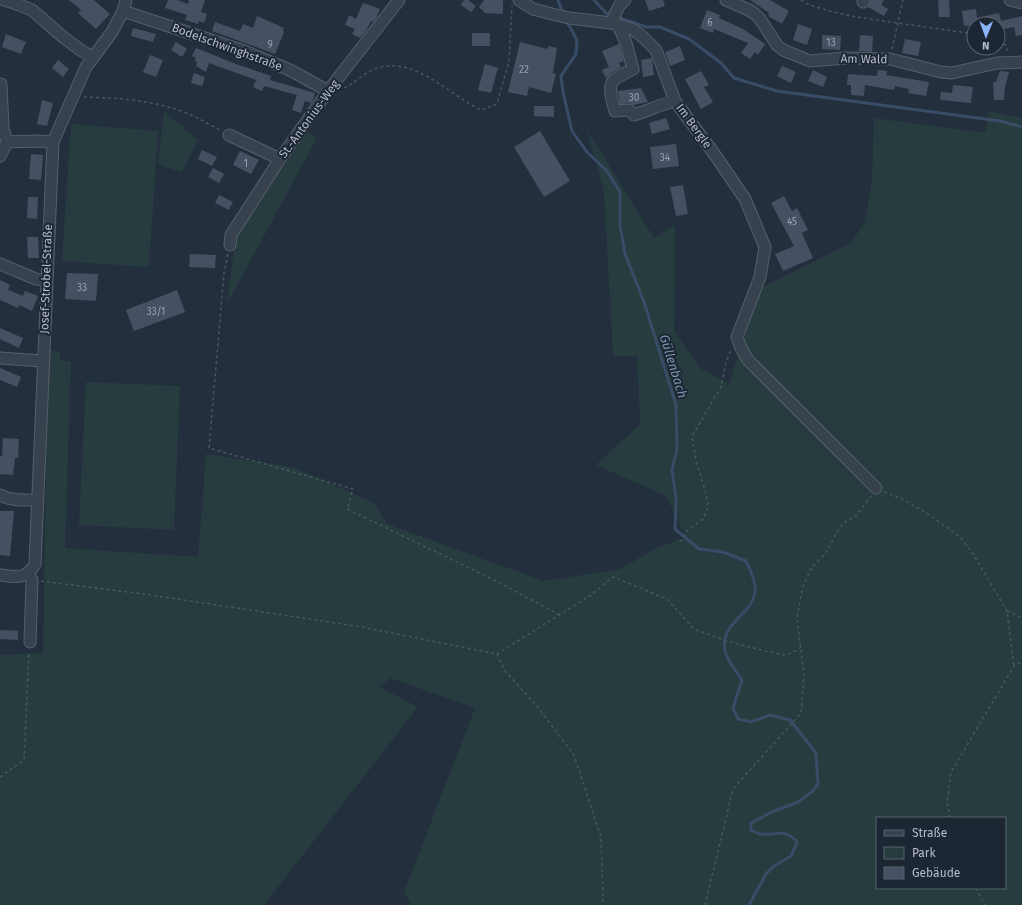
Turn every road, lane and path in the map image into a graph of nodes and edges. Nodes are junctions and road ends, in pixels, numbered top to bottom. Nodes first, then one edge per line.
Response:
1 (4, 0) edge
2 (399, 0) edge
3 (726, 0) edge
4 (801, 0) edge
5 (902, 0) edge
6 (1010, 0) edge
7 (804, 1) edge
8 (515, 2) edge
9 (1022, 3) edge
10 (621, 4) edge
11 (124, 5) edge
12 (614, 23) junction
13 (897, 23) junction
14 (966, 33) edge
15 (1006, 45) edge
16 (92, 57) junction
17 (890, 59) junction
18 (1008, 62) junction
19 (1022, 62) edge
20 (0, 84) edge
21 (328, 91) junction
22 (72, 96) junction
23 (675, 101) junction
24 (229, 135) joint
25 (7, 142) junction
26 (53, 142) junction
27 (0, 156) edge
28 (280, 159) junction
29 (230, 245) joint
30 (0, 264) edge
31 (46, 281) junction
32 (737, 337) junction
33 (0, 358) edge
34 (43, 361) junction
35 (876, 488) junction
36 (0, 495) edge
37 (37, 500) junction
38 (680, 542) dead end
39 (0, 575) edge
40 (30, 576) junction
41 (1007, 612) junction
42 (560, 614) junction
43 (1022, 618) edge
44 (30, 642) joint
45 (801, 647) junction
46 (496, 654) junction
47 (1022, 662) edge
48 (1014, 666) junction
49 (0, 777) edge
50 (950, 817) edge
51 (977, 889) edge
52 (603, 905) edge
53 (705, 905) edge
54 (985, 905) edge

1 - 16 street
2 - 21 street, St.-Antonius-Weg
3 - 17 street, Am Wald
4 - 7 path
5 - 13 path
6 - 9 street
7 - 13 path
8 - 12 street, Im Bergle
8 - 21 path
10 - 12 street
11 - 16 street, Josef-Strobel-Straße
11 - 21 street, Bodelschwinghstraße
12 - 23 street, Im Bergle
12 - 23 street
13 - 14 path
13 - 17 path
15 - 18 path
16 - 22 street, Josef-Strobel-Straße
17 - 18 street, Am Wald
18 - 19 street, Am Wald
20 - 25 street
21 - 28 street, St.-Antonius-Weg
22 - 24 path
22 - 26 street, Josef-Strobel-Straße
23 - 32 street, Im Bergle
24 - 28 street
25 - 26 street
25 - 27 street
26 - 31 street, Josef-Strobel-Straße
28 - 29 street, St.-Antonius-Weg
29 - 42 path
30 - 31 street
31 - 34 street, Josef-Strobel-Straße
32 - 35 street
32 - 38 path
33 - 34 street
34 - 37 street, Josef-Strobel-Straße
35 - 41 path
35 - 45 path
36 - 37 street
37 - 40 street, Josef-Strobel-Straße
39 - 40 street
40 - 44 street
40 - 46 path
41 - 43 path
41 - 48 path
42 - 45 path
42 - 46 path
44 - 49 path
45 - 53 path
46 - 52 path
47 - 48 path
48 - 50 path
51 - 54 path

